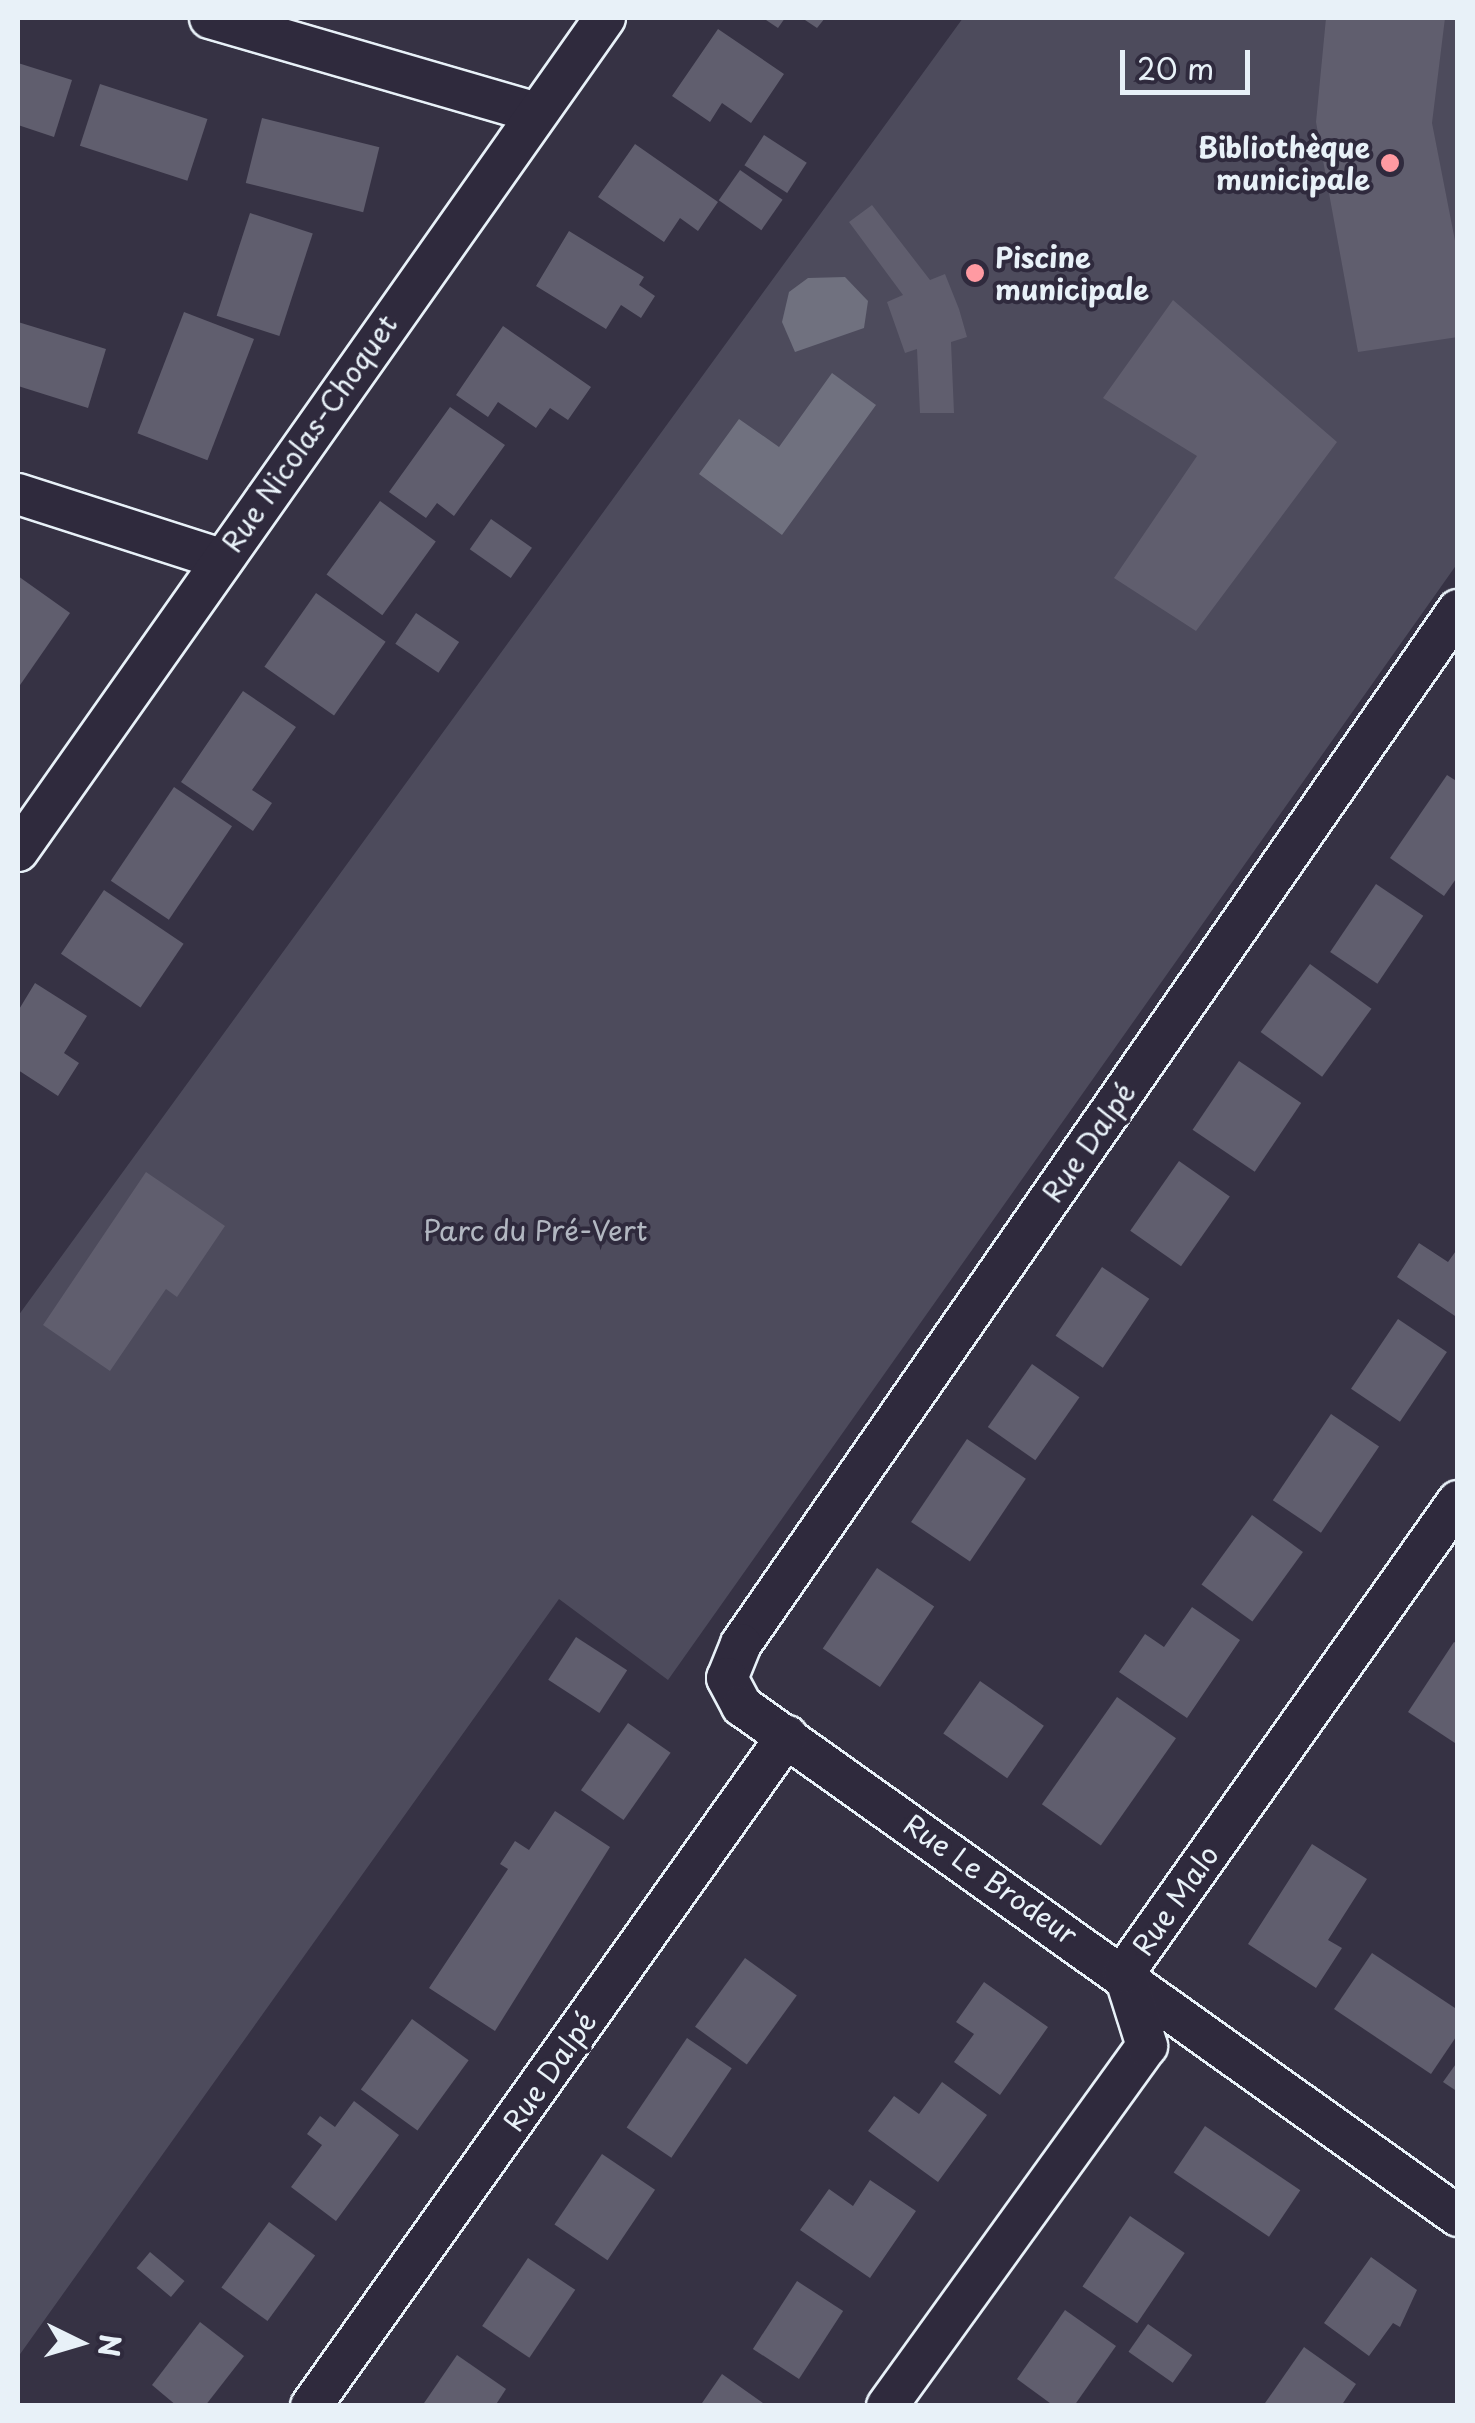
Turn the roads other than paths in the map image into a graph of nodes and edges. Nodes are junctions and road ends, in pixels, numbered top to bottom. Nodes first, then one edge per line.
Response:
1 (210, 18) edge
2 (605, 18) edge
3 (534, 112) junction
4 (18, 494) edge
5 (222, 559) junction
6 (1458, 610) edge
7 (18, 851) edge
8 (1458, 1501) edge
9 (727, 1678) joint
10 (788, 1736) junction
11 (1124, 1973) junction
12 (1458, 2216) edge
13 (311, 2406) edge
14 (887, 2406) edge

1 - 3 street
2 - 3 street, Rue Nicolas-Choquet
3 - 5 street, Rue Nicolas-Choquet
4 - 5 street
5 - 7 street, Rue Nicolas-Choquet
6 - 9 street, Rue Dalpé
8 - 11 street, Rue Malo
9 - 10 street, Rue Le Brodeur
10 - 11 street, Rue Le Brodeur
10 - 13 street, Rue Dalpé
11 - 12 street, Rue Le Brodeur
11 - 14 street, Rue Malo

